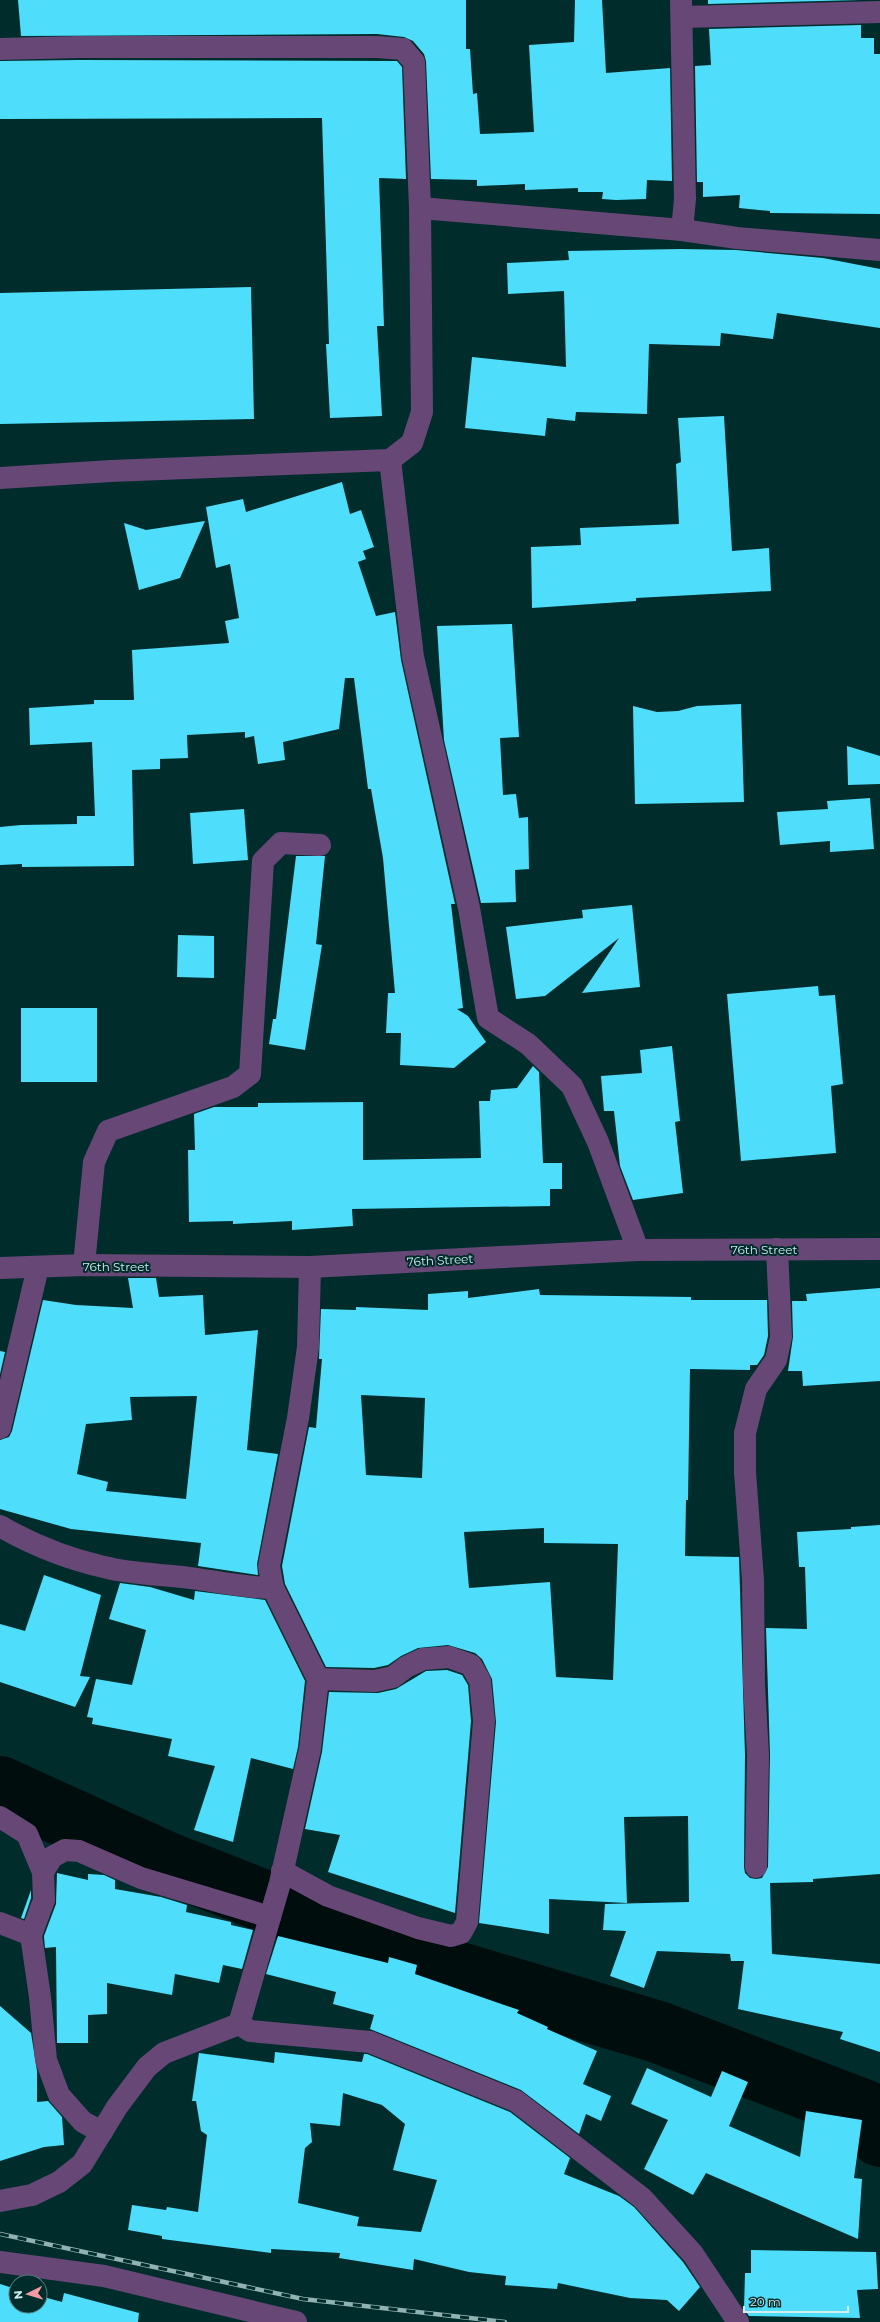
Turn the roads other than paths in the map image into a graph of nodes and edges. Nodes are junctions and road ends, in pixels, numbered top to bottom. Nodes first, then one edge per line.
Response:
1 (681, 9) edge
2 (880, 12) edge
3 (0, 49) edge
4 (420, 208) junction
5 (682, 230) junction
6 (880, 250) edge
7 (390, 460) junction
8 (0, 478) edge
9 (320, 845) dead end
10 (777, 1248) junction
11 (880, 1249) edge
12 (638, 1250) junction
13 (84, 1265) junction
14 (38, 1267) junction
15 (310, 1267) junction
16 (0, 1268) edge
17 (0, 1428) edge
18 (0, 1527) edge
19 (273, 1588) junction
20 (318, 1679) junction
21 (0, 1817) edge
22 (756, 1867) dead end
23 (43, 1872) junction
24 (281, 1877) junction
25 (272, 1912) junction
26 (0, 1923) edge
27 (31, 1935) junction
28 (240, 2024) junction
29 (102, 2132) junction
30 (0, 2201) edge
31 (0, 2262) edge
32 (230, 2314) edge
33 (296, 2322) edge
34 (738, 2322) edge

1 - 2 street
1 - 5 street
3 - 4 street
4 - 5 street
4 - 7 street
5 - 6 street
7 - 8 street
7 - 12 street
9 - 13 street
10 - 11 street, 76th Street
10 - 12 street, 76th Street
10 - 22 street
12 - 15 street, 76th Street
13 - 14 street, 76th Street
13 - 15 street, 76th Street
14 - 16 street, 76th Street
14 - 17 street
15 - 19 street
18 - 19 street
19 - 20 street
20 - 24 street
20 - 24 street
21 - 23 street
23 - 25 street
23 - 27 street
24 - 25 street
25 - 28 street
26 - 27 street
27 - 29 street
28 - 29 street
28 - 34 street
29 - 30 street
31 - 32 street
32 - 33 street

